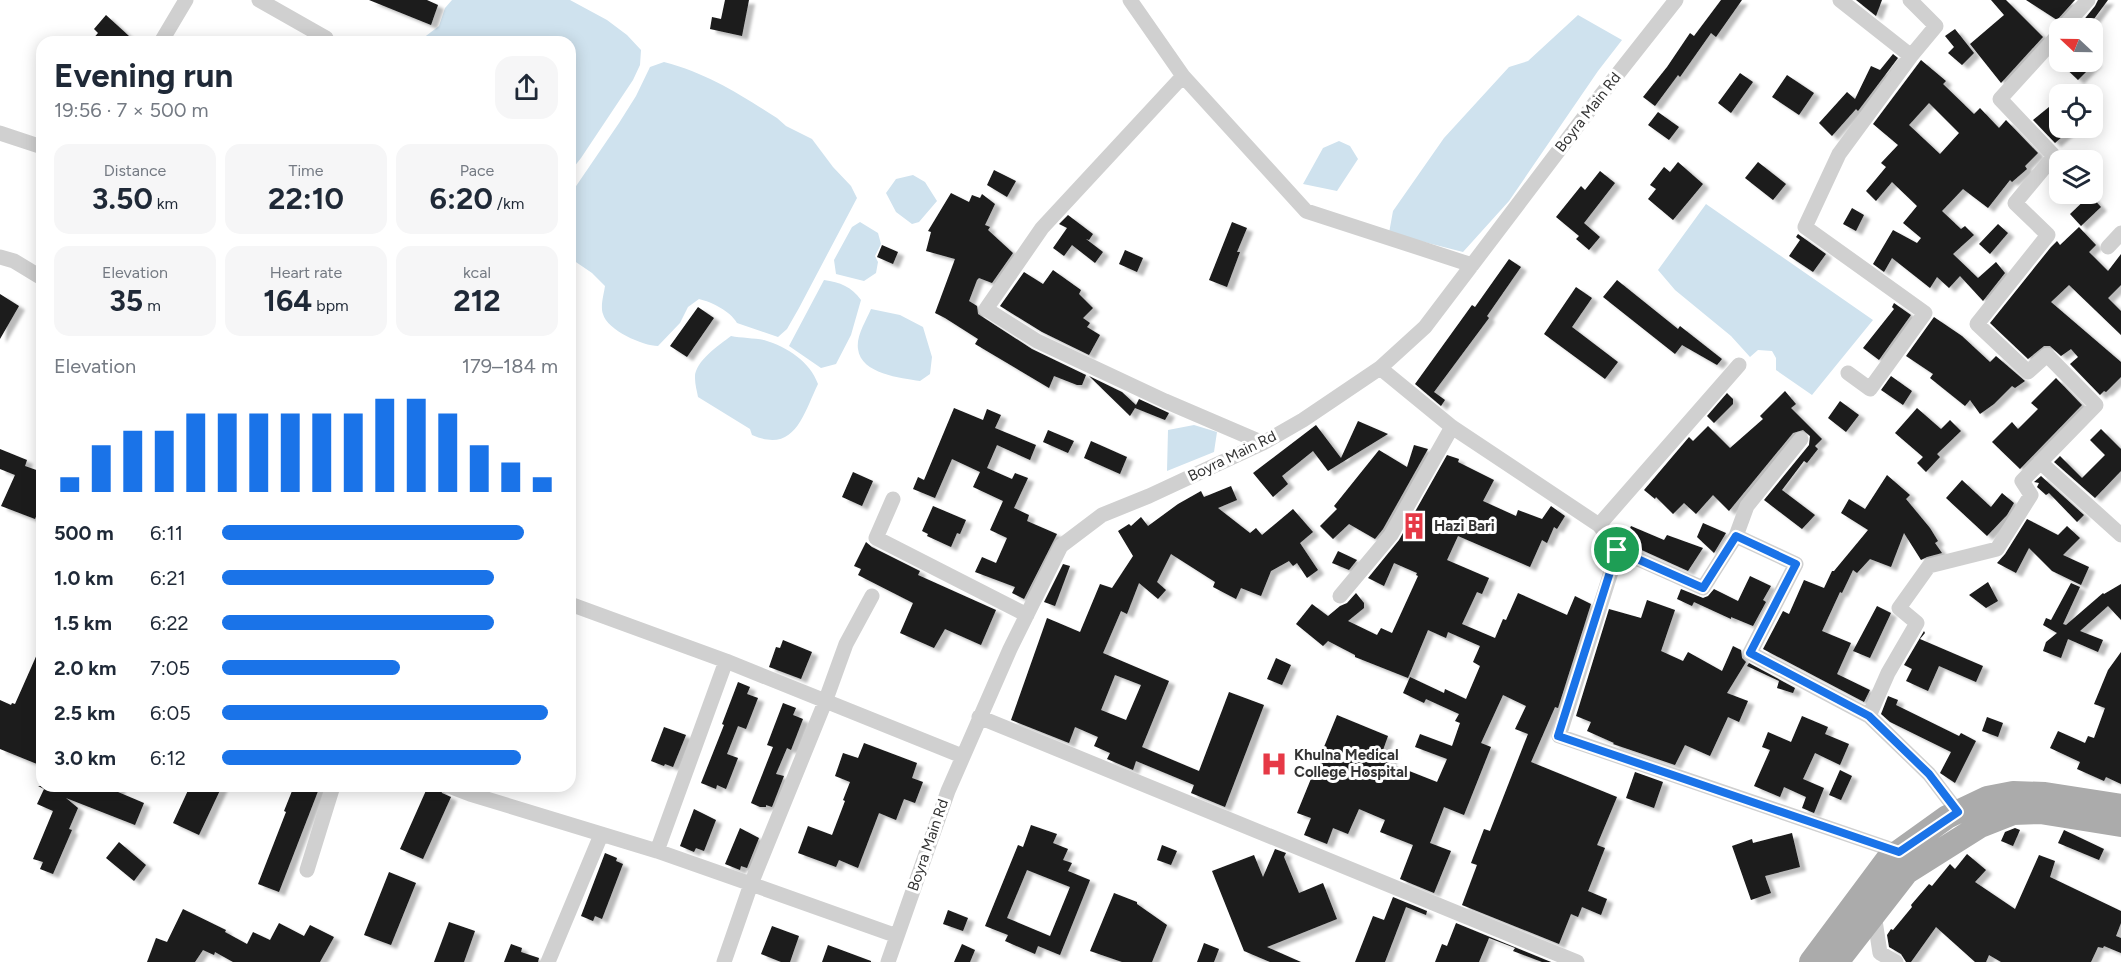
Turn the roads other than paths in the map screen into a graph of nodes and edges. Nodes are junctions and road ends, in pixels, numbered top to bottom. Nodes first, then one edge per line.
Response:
1 (186, 0) edge
2 (259, 0) edge
3 (1130, 0) edge
4 (1676, 0) edge
5 (1840, 0) edge
6 (1910, 0) edge
7 (2088, 0) edge
8 (2072, 18) edge
9 (165, 36) edge
10 (322, 36) edge
11 (2049, 45) edge
12 (1911, 56) junction
13 (1183, 76) junction
14 (0, 133) edge
15 (36, 145) edge
16 (2121, 233) edge
17 (2108, 248) dead end
18 (0, 257) edge
19 (1472, 265) junction
20 (36, 274) edge
21 (1738, 365) dead end
22 (1380, 368) junction
23 (1848, 372) dead end
24 (1452, 427) junction
25 (1801, 439) dead end
26 (1263, 443) junction
27 (2040, 462) junction
28 (893, 499) dead end
29 (1599, 525) junction
30 (2121, 535) edge
31 (1736, 536) junction
32 (1617, 550) junction
33 (872, 596) dead end
34 (1340, 596) dead end
35 (576, 606) edge
36 (1027, 615) junction
37 (726, 661) junction
38 (825, 702) junction
39 (1869, 716) junction
40 (979, 717) junction
41 (962, 756) junction
42 (331, 792) edge
43 (465, 792) edge
44 (2121, 806) edge
45 (1958, 812) junction
46 (2121, 825) edge
47 (601, 835) junction
48 (657, 851) junction
49 (1899, 852) junction
50 (307, 870) dead end
51 (751, 884) junction
52 (1874, 914) junction
53 (897, 936) junction
54 (548, 962) edge
55 (724, 962) edge
56 (888, 962) edge
57 (1577, 962) edge
58 (1811, 962) edge
59 (1837, 962) edge
60 (1896, 962) edge

1 - 9 street
2 - 10 street
3 - 13 street
4 - 19 street, Boyra Main Rd
5 - 12 street
6 - 12 street
7 - 8 street
11 - 27 street
12 - 23 street
13 - 19 street
13 - 26 street
14 - 15 street
16 - 17 street
18 - 20 street
19 - 22 street, Boyra Main Rd
21 - 29 street
22 - 24 street
22 - 26 street, Boyra Main Rd
24 - 29 street
24 - 34 street
25 - 31 street
26 - 36 street, Boyra Main Rd
27 - 30 street
27 - 39 street
28 - 36 street
29 - 32 street
31 - 32 street
31 - 39 street
32 - 49 street
33 - 38 street
35 - 37 street
36 - 40 street, Boyra Main Rd
37 - 38 street
37 - 48 street
38 - 41 street
38 - 51 street
39 - 45 street
40 - 41 street, Boyra Main Rd
40 - 57 street
41 - 53 street, Boyra Main Rd
42 - 50 street
43 - 47 street
44 - 45 main road
45 - 49 main road
46 - 52 main road
47 - 48 street
47 - 54 street
48 - 51 street
49 - 58 main road
51 - 53 street
51 - 55 street
52 - 59 main road
52 - 60 street
53 - 56 street, Boyra Main Rd

